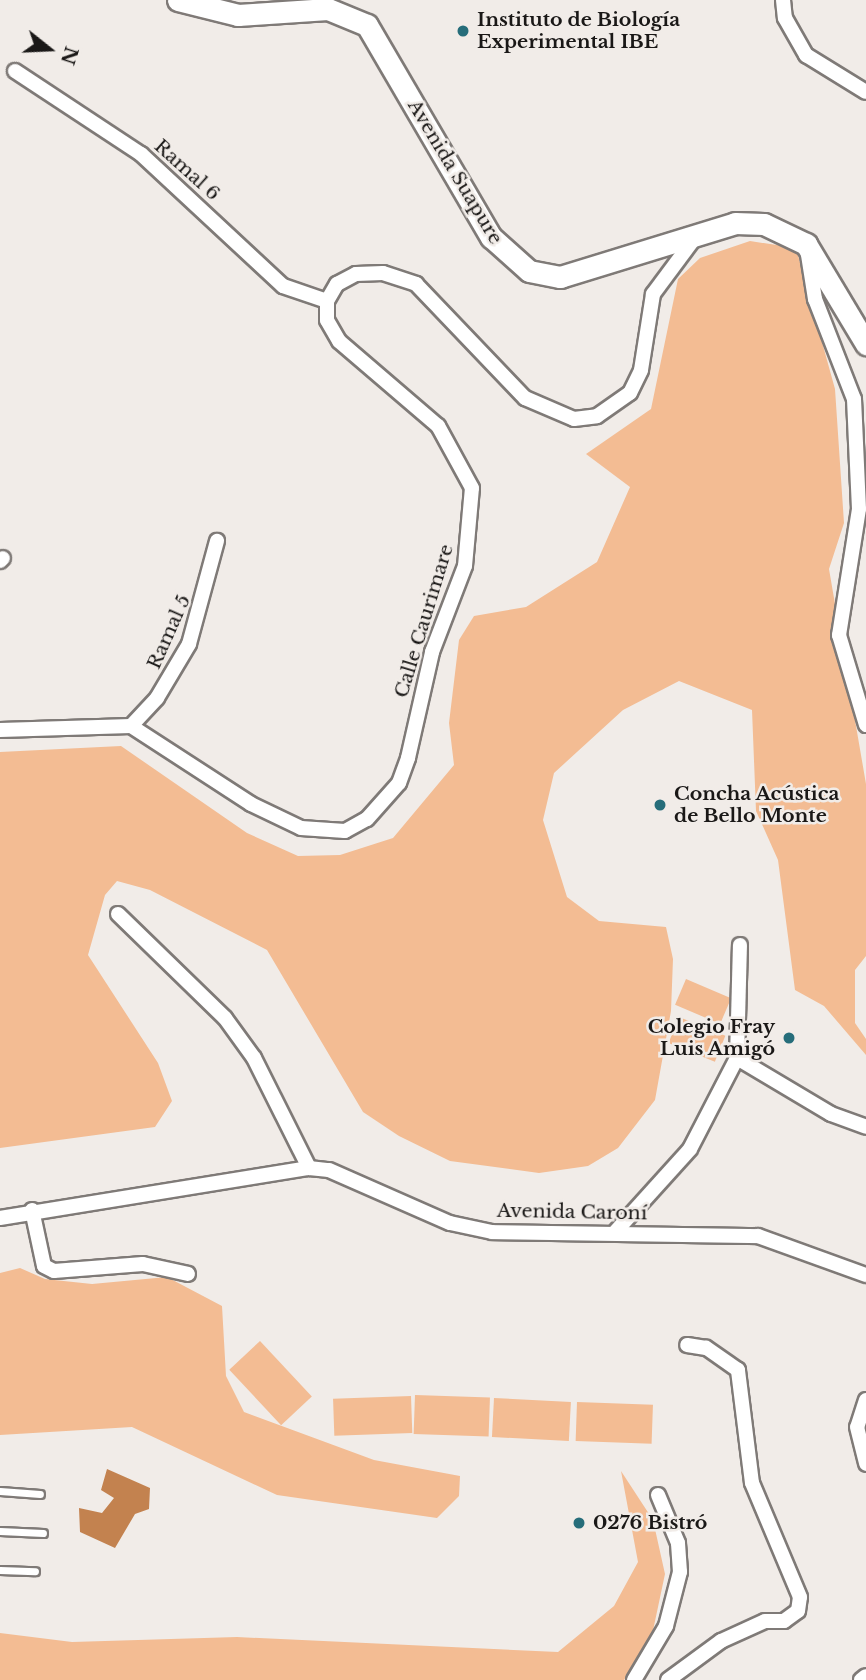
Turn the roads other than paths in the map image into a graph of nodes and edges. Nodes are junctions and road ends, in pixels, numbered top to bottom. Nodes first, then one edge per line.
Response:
1 (178, 0) edge
2 (783, 0) edge
3 (15, 71) dead end
4 (866, 92) edge
5 (699, 233) junction
6 (806, 244) junction
7 (327, 301) junction
8 (866, 344) edge
9 (217, 541) dead end
10 (866, 725) edge
11 (131, 726) junction
12 (0, 730) edge
13 (118, 914) dead end
14 (740, 945) dead end
15 (737, 1058) junction
16 (866, 1127) edge
17 (309, 1168) junction
18 (33, 1210) junction
19 (0, 1218) edge
20 (616, 1231) junction
21 (188, 1274) dead end
22 (866, 1275) edge
23 (687, 1345) dead end
24 (866, 1400) edge
25 (866, 1464) edge
26 (0, 1491) edge
27 (40, 1494) dead end
28 (658, 1495) dead end
29 (0, 1531) edge
30 (43, 1533) dead end
31 (0, 1570) edge
32 (35, 1570) dead end
33 (866, 1676) edge
34 (634, 1680) edge
35 (668, 1680) edge
36 (861, 1680) edge

1 - 5 street, Avenida Suapure
2 - 4 street
3 - 7 street, Ramal 6
5 - 6 street, Avenida Suapure
5 - 7 street
6 - 8 street
6 - 10 street
7 - 11 street, Calle Caurimare
9 - 11 street, Ramal 5
11 - 12 street
13 - 17 street
14 - 15 street
15 - 16 street
15 - 20 street
17 - 18 street
17 - 20 street, Avenida Caroní
18 - 19 street
18 - 21 street
20 - 22 street, Avenida Caroní
23 - 35 street
24 - 25 street
26 - 27 lane
28 - 34 street
29 - 30 lane
31 - 32 lane
33 - 36 street

